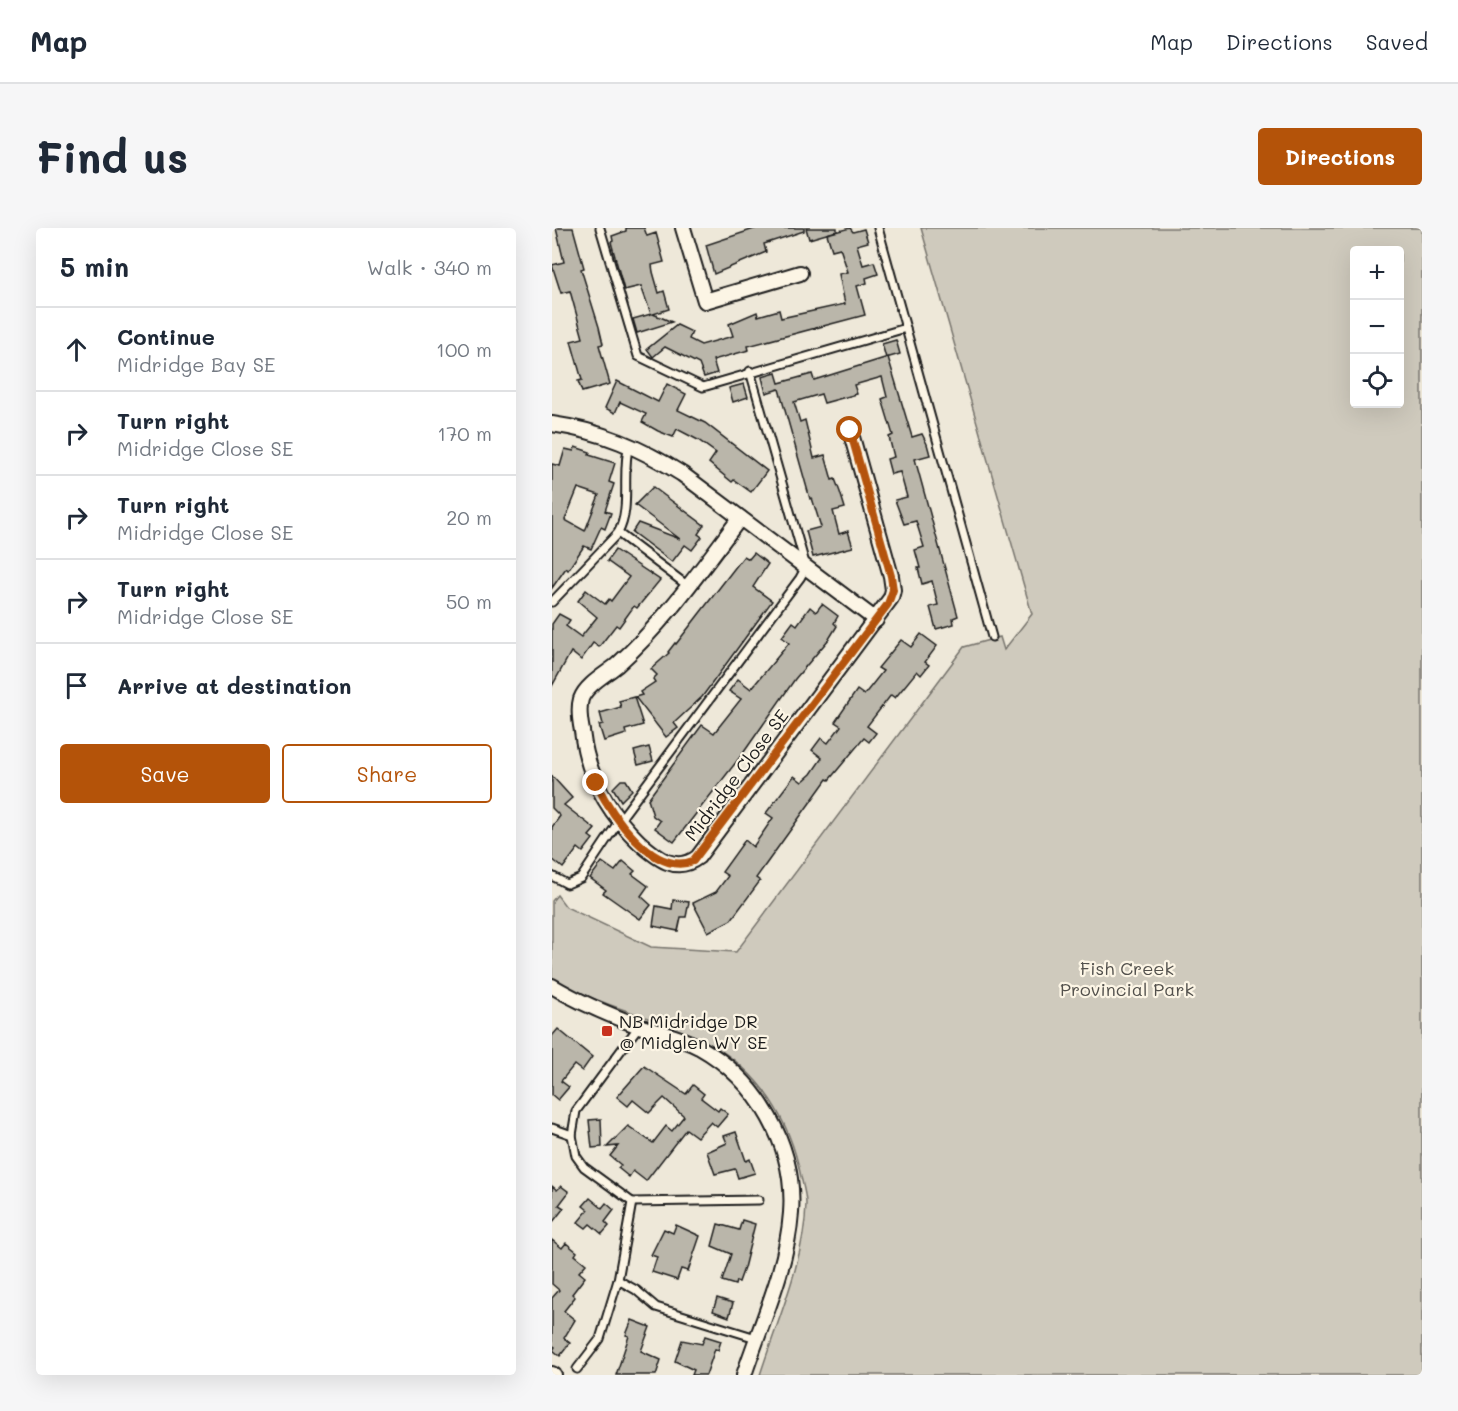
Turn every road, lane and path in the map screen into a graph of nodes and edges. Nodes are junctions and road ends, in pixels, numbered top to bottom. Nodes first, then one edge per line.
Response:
1 (600, 228) edge
2 (683, 228) edge
3 (878, 228) edge
4 (800, 273) dead end
5 (906, 328) junction
6 (750, 371) junction
7 (552, 424) edge
8 (850, 430) dead end
9 (629, 444) junction
10 (740, 518) junction
11 (618, 533) junction
12 (806, 567) junction
13 (688, 586) junction
14 (552, 602) edge
15 (876, 620) junction
16 (992, 637) dead end
17 (620, 821) junction
18 (552, 876) edge
19 (552, 987) edge
20 (639, 1026) junction
21 (552, 1128) edge
22 (572, 1135) junction
23 (759, 1200) dead end
24 (632, 1202) junction
25 (618, 1280) junction
26 (756, 1338) junction
27 (577, 1370) dead end
28 (744, 1375) edge

1 - 6 lane
2 - 4 street
3 - 5 lane
5 - 6 lane
5 - 16 lane
6 - 12 lane
7 - 9 street
8 - 15 street, Midridge Close SE
9 - 10 street
9 - 11 lane
10 - 12 street
10 - 13 street, Midridge Close SE
11 - 13 lane
11 - 14 lane
12 - 15 street
12 - 17 lane
13 - 17 street, Midridge Close SE
15 - 17 street, Midridge Close SE
17 - 18 lane
19 - 20 street
20 - 22 lane
20 - 26 street
21 - 22 lane
22 - 24 lane
23 - 24 lane
24 - 25 lane
25 - 26 lane
25 - 27 lane
26 - 28 street

